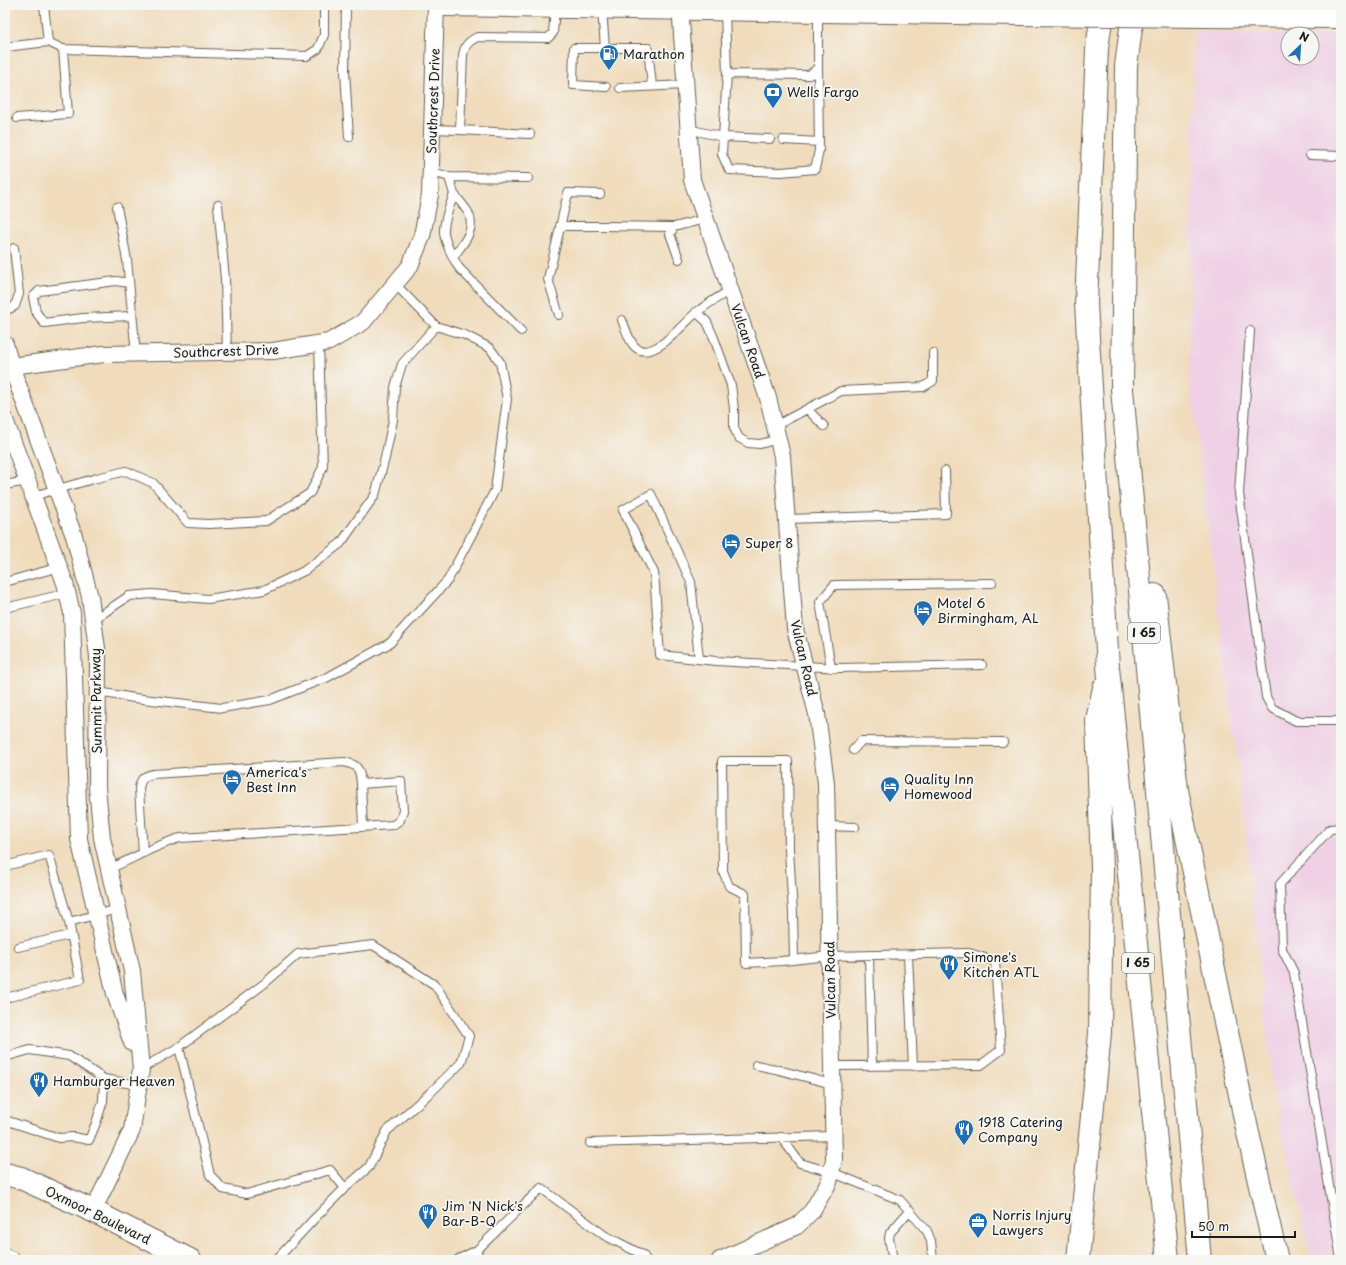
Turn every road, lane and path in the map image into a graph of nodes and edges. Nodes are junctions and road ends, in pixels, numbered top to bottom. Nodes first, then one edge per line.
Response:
1 (44, 5) edge
2 (324, 5) edge
3 (346, 5) edge
4 (436, 5) edge
5 (444, 5) edge
6 (468, 5) edge
7 (1103, 5) edge
8 (1134, 5) edge
9 (512, 6) edge
10 (555, 7) junction
11 (680, 7) edge
12 (602, 8) junction
13 (983, 9) edge
14 (726, 10) junction
15 (818, 11) junction
16 (1341, 17) edge
17 (48, 42) junction
18 (5, 47) edge
19 (605, 48) junction
20 (63, 49) junction
21 (818, 68) junction
22 (727, 74) junction
23 (685, 85) junction
24 (652, 86) junction
25 (606, 87) dead end
26 (620, 88) dead end
27 (17, 118) dead end
28 (432, 129) junction
29 (460, 130) junction
30 (688, 130) junction
31 (530, 134) dead end
32 (348, 137) dead end
33 (723, 137) junction
34 (770, 139) dead end
35 (783, 140) dead end
36 (819, 142) junction
37 (1310, 156) dead end
38 (1341, 156) edge
39 (430, 171) junction
40 (449, 177) junction
41 (528, 178) dead end
42 (454, 194) junction
43 (600, 194) dead end
44 (218, 205) dead end
45 (117, 207) dead end
46 (705, 219) junction
47 (560, 226) junction
48 (674, 227) junction
49 (14, 248) dead end
50 (452, 257) junction
51 (679, 258) dead end
52 (129, 283) junction
53 (395, 284) junction
54 (730, 290) junction
55 (5, 311) edge
56 (696, 312) junction
57 (559, 315) dead end
58 (132, 316) junction
59 (622, 320) dead end
60 (436, 326) junction
61 (521, 331) dead end
62 (1250, 331) dead end
63 (5, 344) edge
64 (319, 344) junction
65 (228, 352) junction
66 (933, 353) dead end
67 (136, 354) junction
68 (8, 368) edge
69 (1122, 389) junction
70 (807, 409) junction
71 (5, 420) edge
72 (824, 426) dead end
73 (777, 433) junction
74 (945, 471) dead end
75 (28, 481) junction
76 (5, 485) edge
77 (56, 489) junction
78 (33, 496) junction
79 (787, 519) junction
80 (60, 568) junction
81 (5, 582) edge
82 (992, 583) dead end
83 (68, 593) junction
84 (5, 608) edge
85 (93, 620) junction
86 (700, 659) junction
87 (982, 665) dead end
88 (804, 666) junction
89 (1108, 667) junction
90 (831, 668) junction
91 (98, 692) junction
92 (1341, 721) edge
93 (1003, 742) dead end
94 (853, 750) dead end
95 (361, 784) junction
96 (363, 826) junction
97 (826, 826) junction
98 (855, 826) dead end
99 (1341, 828) edge
100 (143, 853) junction
101 (5, 866) edge
102 (109, 869) junction
103 (118, 909) junction
104 (96, 915) junction
105 (69, 922) junction
106 (70, 935) junction
107 (18, 947) dead end
108 (869, 955) junction
109 (908, 955) junction
110 (830, 956) junction
111 (794, 960) junction
112 (5, 998) edge
113 (179, 1047) junction
114 (5, 1056) edge
115 (756, 1065) dead end
116 (832, 1066) junction
117 (872, 1066) junction
118 (913, 1066) junction
119 (141, 1069) junction
120 (104, 1079) junction
121 (832, 1084) junction
122 (138, 1085) junction
123 (5, 1120) edge
124 (833, 1136) junction
125 (781, 1138) junction
126 (590, 1144) dead end
127 (831, 1172) junction
128 (5, 1174) edge
129 (345, 1188) junction
130 (910, 1210) junction
131 (93, 1211) junction
132 (477, 1250) junction
133 (5, 1257) edge
134 (177, 1257) edge
135 (1341, 1259) edge
136 (12, 1260) edge
137 (276, 1260) edge
138 (457, 1260) edge
139 (478, 1260) edge
140 (646, 1260) edge
141 (720, 1260) edge
142 (893, 1260) edge
143 (933, 1260) edge
144 (1078, 1260) edge
145 (1168, 1260) edge
146 (1200, 1260) edge
147 (1277, 1260) edge

1 - 17 lane
2 - 20 lane
3 - 32 lane
4 - 28 street, Southcrest Drive
5 - 6 main road
6 - 9 main road
7 - 89 main road, I 65
8 - 69 main road, I 65
9 - 10 main road
10 - 12 main road
10 - 29 lane
11 - 12 main road
11 - 14 main road
11 - 23 street, Vulcan Road
12 - 19 lane
13 - 15 main road
13 - 16 main road, bridge
14 - 15 main road
14 - 22 lane
15 - 21 lane
17 - 18 lane
17 - 20 lane
19 - 24 lane
19 - 25 lane
20 - 27 lane
21 - 22 lane
21 - 36 lane
22 - 33 lane
23 - 24 lane
23 - 30 street, Vulcan Road
24 - 26 lane
28 - 29 lane
28 - 39 street, Southcrest Drive
29 - 31 lane
30 - 33 lane
30 - 46 street, Vulcan Road
33 - 34 lane
33 - 36 lane
35 - 36 lane
37 - 38 lane
39 - 40 lane
39 - 53 street, Southcrest Drive
40 - 41 lane
40 - 42 lane
42 - 50 lane
42 - 50 lane
43 - 47 lane
44 - 65 lane
45 - 52 lane
46 - 48 lane
46 - 54 street, Vulcan Road
47 - 48 lane
47 - 57 lane
48 - 51 lane
49 - 55 lane
50 - 61 lane
52 - 58 lane
52 - 58 lane
53 - 60 lane
53 - 64 street, Southcrest Drive
54 - 56 lane
54 - 73 street, Vulcan Road
56 - 59 lane
56 - 73 lane
58 - 67 lane
60 - 85 lane
60 - 91 lane
62 - 92 lane
63 - 68 street, Summit Parkway
64 - 65 street, Southcrest Drive
64 - 77 lane
65 - 67 street, Southcrest Drive
66 - 70 lane
67 - 68 street, Southcrest Drive
68 - 77 street, Summit Parkway
69 - 146 main road, I 65
69 - 147 main road
70 - 72 lane
70 - 73 lane
71 - 75 street, Summit Parkway
73 - 79 street, Vulcan Road
74 - 79 lane
75 - 76 lane
75 - 78 street, Summit Parkway
77 - 78 lane
77 - 85 street, Summit Parkway
78 - 80 street, Summit Parkway
79 - 88 street, Vulcan Road
80 - 81 lane
80 - 83 street, Summit Parkway
82 - 90 lane
83 - 84 lane
83 - 104 street, Summit Parkway
85 - 91 street, Summit Parkway
86 - 86 lane
86 - 88 lane
87 - 90 lane
88 - 90 lane
88 - 97 street, Vulcan Road
89 - 144 main road
89 - 145 main road, I 65
91 - 102 street, Summit Parkway
93 - 94 lane
95 - 96 lane
95 - 96 lane
95 - 100 lane
96 - 100 lane
97 - 98 lane
97 - 110 street, Vulcan Road
99 - 135 lane
100 - 102 lane
101 - 105 lane
102 - 103 street, Summit Parkway
103 - 104 lane
103 - 119 street, Summit Parkway
104 - 105 lane
104 - 119 street, Summit Parkway
105 - 106 lane
106 - 107 lane
106 - 112 lane
108 - 109 lane
108 - 110 lane
108 - 117 lane
109 - 118 lane
109 - 118 lane
110 - 111 lane
110 - 116 street, Vulcan Road
111 - 111 lane
113 - 119 lane
113 - 129 lane
113 - 129 lane
114 - 120 lane
115 - 121 lane
116 - 117 lane
116 - 121 street, Vulcan Road
117 - 118 lane
119 - 122 street, Summit Parkway
120 - 122 lane
120 - 123 lane
121 - 124 street, Vulcan Road
122 - 131 street, Summit Parkway
124 - 125 lane
124 - 127 street, Vulcan Road
125 - 126 lane
125 - 127 lane
127 - 130 lane
127 - 141 street, Vulcan Road
128 - 131 main road, Oxmoor Boulevard
129 - 137 lane
130 - 142 lane
130 - 143 lane
131 - 134 main road, Oxmoor Boulevard
132 - 138 lane
132 - 139 lane
132 - 140 lane
133 - 136 street

